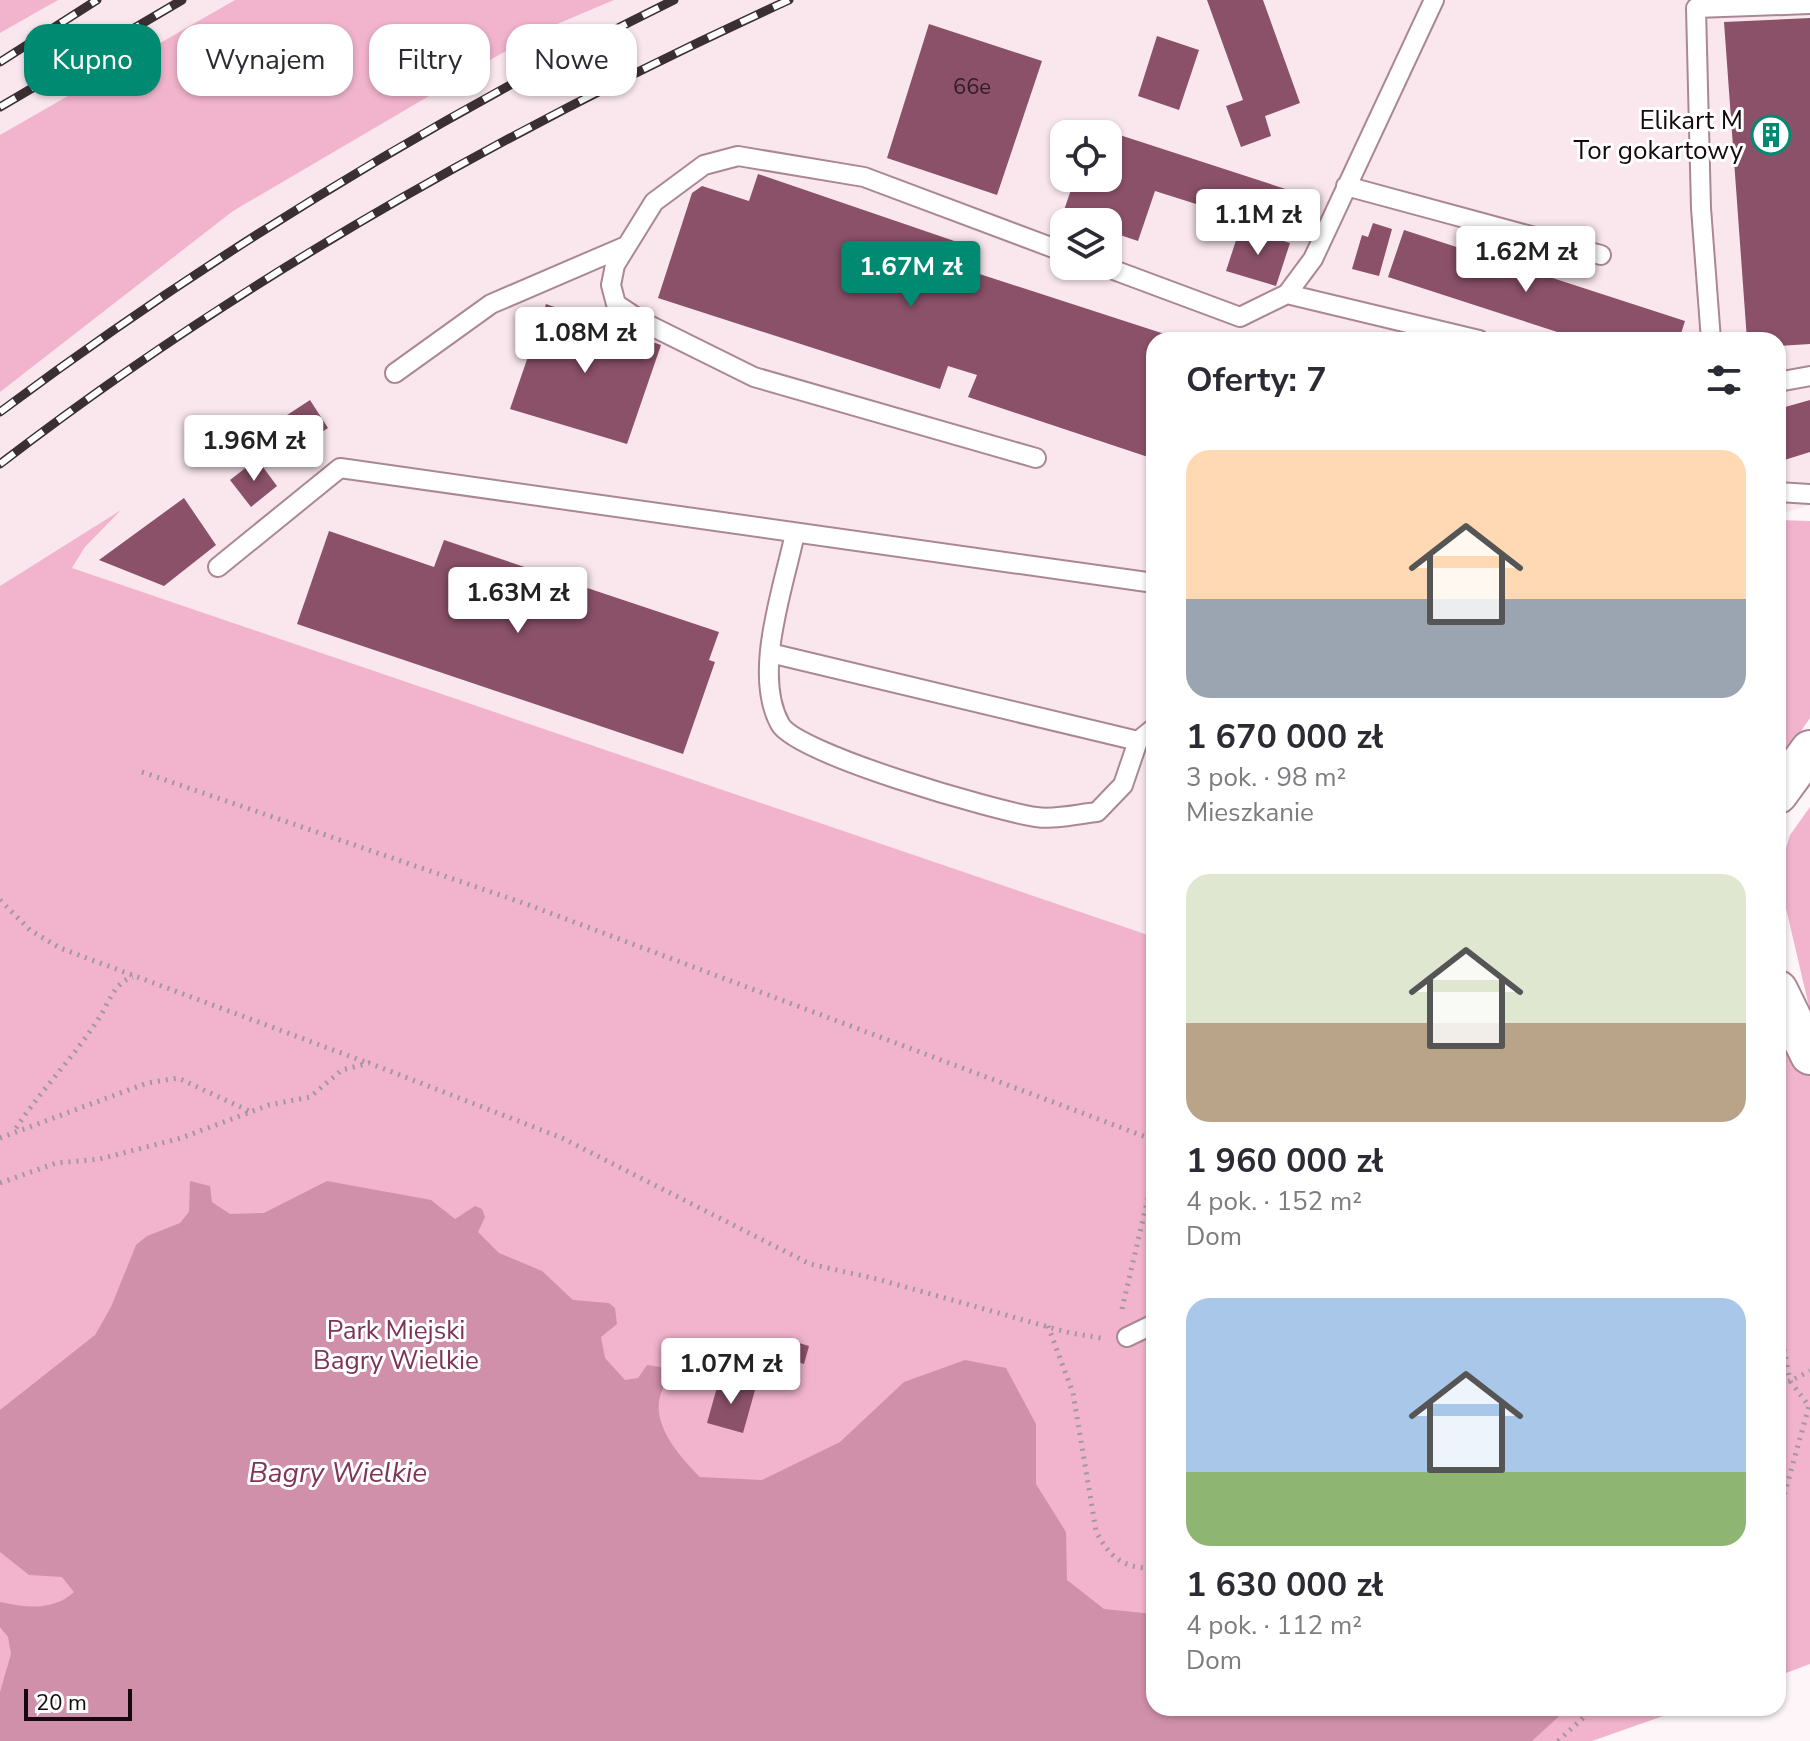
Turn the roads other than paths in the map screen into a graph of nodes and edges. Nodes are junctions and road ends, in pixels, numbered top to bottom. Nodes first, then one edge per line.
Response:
1 (1434, 0) edge
2 (1810, 4) edge
3 (1346, 186) junction
4 (626, 246) junction
5 (1050, 247) edge
6 (1601, 255) dead end
7 (1122, 273) edge
8 (1287, 294) junction
9 (1446, 332) edge
10 (1710, 332) edge
11 (395, 373) dead end
12 (1810, 376) edge
13 (1786, 380) edge
14 (1036, 458) dead end
15 (1786, 492) edge
16 (1810, 494) edge
17 (795, 533) junction
18 (218, 567) dead end
19 (1146, 582) edge
20 (770, 653) junction
21 (1146, 734) edge
22 (1138, 741) junction
23 (1810, 750) edge
24 (1786, 783) edge
25 (1786, 1006) edge
26 (1810, 1055) edge
27 (1146, 1328) edge
28 (1127, 1337) road end

1 - 3 lane
2 - 10 lane
3 - 6 lane
3 - 8 lane
4 - 5 lane
4 - 11 lane
4 - 14 lane
7 - 8 lane
8 - 9 lane
12 - 13 lane
15 - 16 lane
17 - 18 lane
17 - 19 lane
17 - 20 lane
20 - 22 lane
20 - 22 lane
21 - 22 lane
23 - 24 street
25 - 26 street
27 - 28 lane

